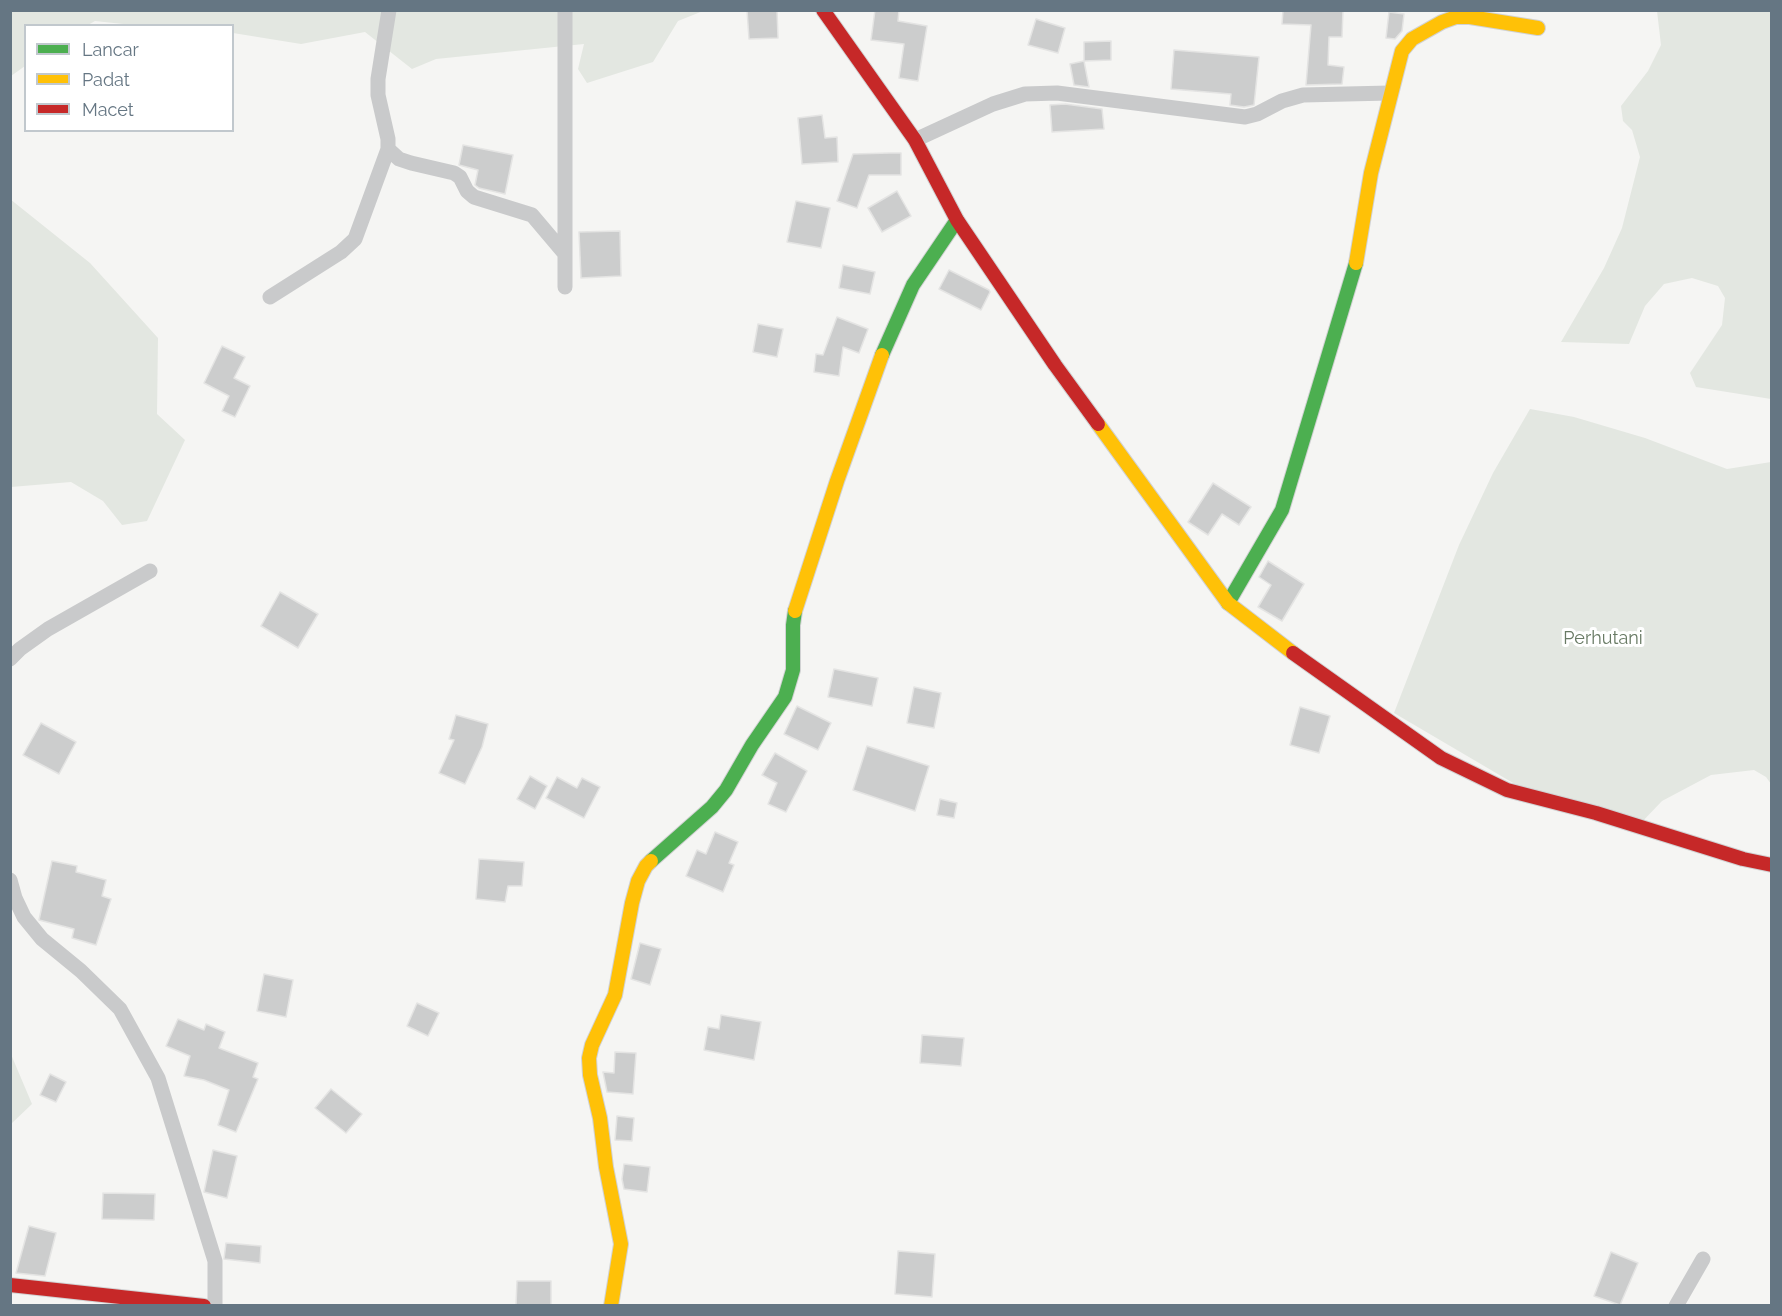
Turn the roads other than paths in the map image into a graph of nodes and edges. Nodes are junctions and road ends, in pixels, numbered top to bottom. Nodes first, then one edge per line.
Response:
1 (389, 10) edge
2 (566, 10) edge
3 (822, 10) edge
4 (1538, 28) dead end
5 (1390, 93) junction
6 (915, 140) junction
7 (388, 150) junction
8 (957, 220) junction
9 (565, 254) junction
10 (565, 287) dead end
11 (270, 297) dead end
12 (150, 571) dead end
13 (1228, 603) junction
14 (10, 660) edge
15 (1772, 865) edge
16 (10, 880) edge
17 (1703, 1259) dead end
18 (10, 1285) edge
19 (204, 1305) edge
20 (214, 1305) edge
21 (611, 1305) edge
22 (1676, 1305) edge

1 - 7 street
2 - 9 street
3 - 6 street
4 - 5 street
5 - 6 street
5 - 13 street
6 - 8 street
7 - 9 street
7 - 11 street
8 - 13 street
8 - 21 street
9 - 10 street
12 - 14 street
13 - 15 street
16 - 20 street
17 - 22 street
18 - 19 street

